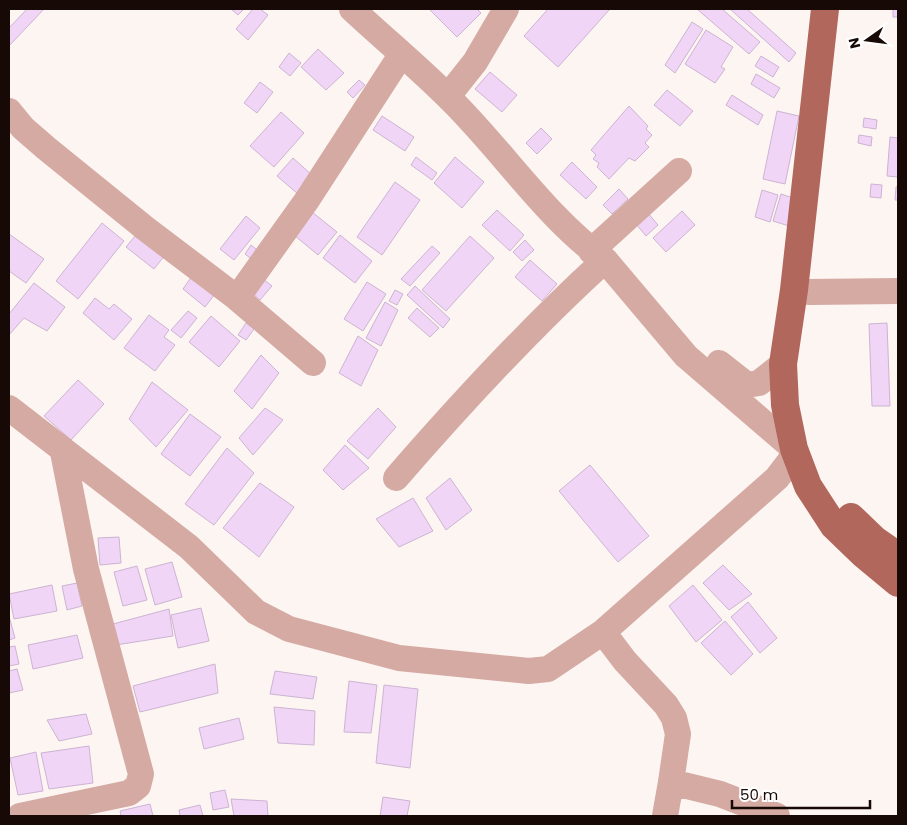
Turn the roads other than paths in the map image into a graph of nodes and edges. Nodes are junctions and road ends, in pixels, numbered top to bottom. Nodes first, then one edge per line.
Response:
1 (352, 9) edge
2 (506, 9) edge
3 (825, 9) edge
4 (840, 9) edge
5 (401, 55) junction
6 (448, 96) junction
7 (9, 111) edge
8 (679, 171) dead end
9 (598, 255) junction
10 (898, 291) edge
11 (809, 292) junction
12 (237, 298) junction
13 (656, 318) junction
14 (314, 363) dead end
15 (783, 364) junction
16 (9, 408) edge
17 (794, 449) junction
18 (63, 452) junction
19 (396, 478) dead end
20 (898, 556) edge
21 (898, 583) edge
22 (603, 632) junction
23 (671, 782) junction
24 (20, 816) edge
25 (665, 816) edge
26 (777, 816) edge

1 - 5 street
2 - 6 street
3 - 15 main road
4 - 11 main road
5 - 6 street
5 - 12 street
6 - 9 street
7 - 12 street
8 - 9 street
9 - 13 street
9 - 19 street
10 - 11 street
11 - 20 main road
12 - 14 street
13 - 15 street
13 - 17 street
15 - 17 main road
16 - 18 street
17 - 21 main road
17 - 22 street
18 - 22 street
18 - 24 street
22 - 23 street
23 - 25 street
23 - 26 street

